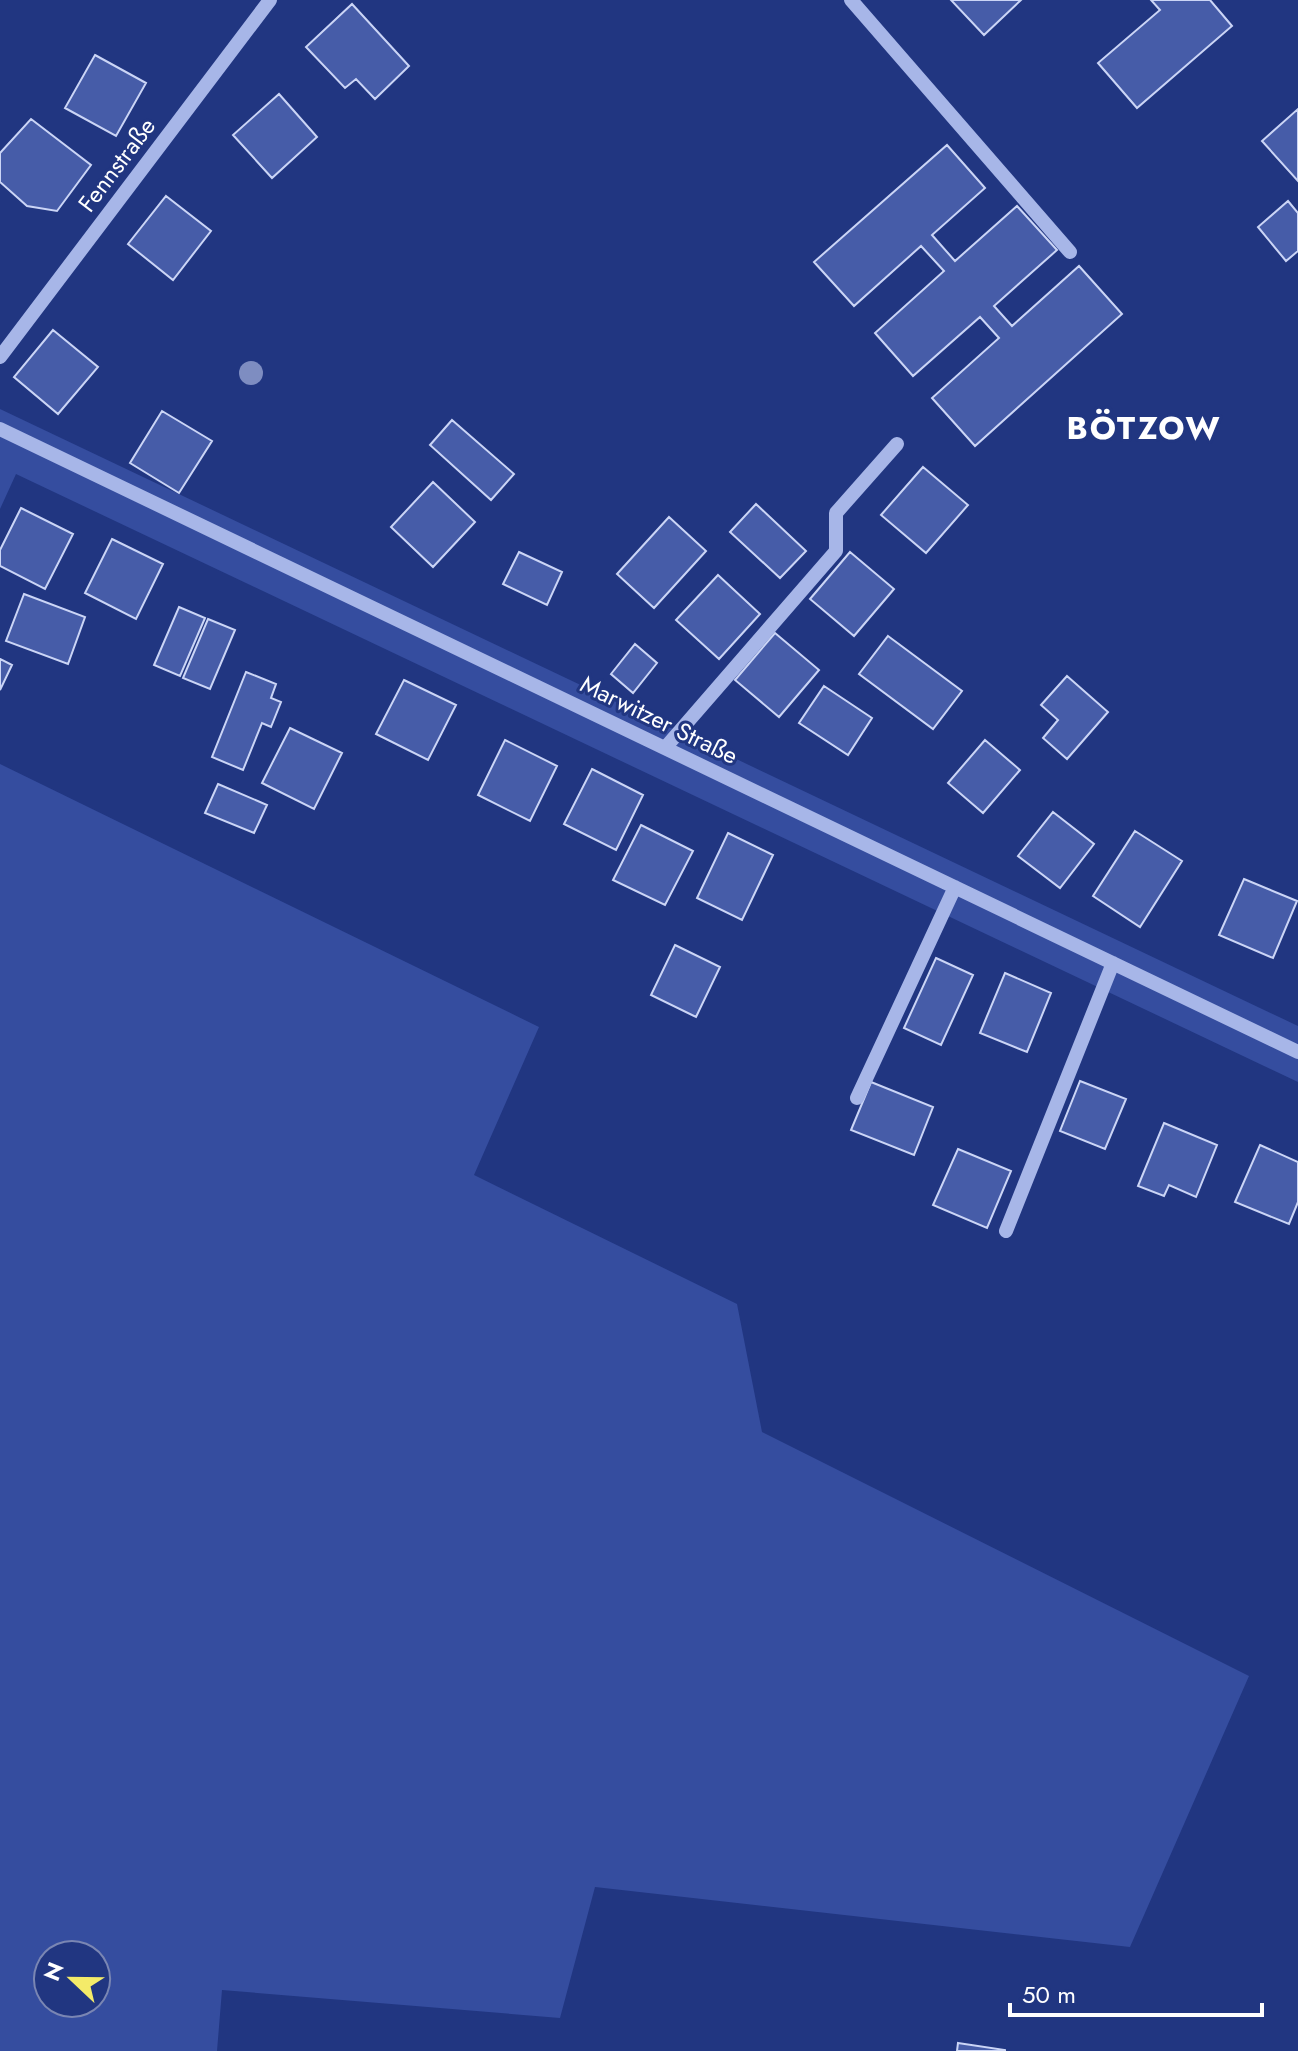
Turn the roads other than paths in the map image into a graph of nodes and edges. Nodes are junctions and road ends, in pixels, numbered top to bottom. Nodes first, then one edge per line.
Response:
1 (270, 0) edge
2 (851, 0) edge
3 (1070, 252) dead end
4 (0, 357) edge
5 (2, 435) edge
6 (897, 444) dead end
7 (665, 748) junction
8 (955, 887) junction
9 (1113, 963) junction
10 (1298, 1052) edge
11 (857, 1098) dead end
12 (1006, 1231) dead end

1 - 4 street, Fennstraße
2 - 3 street
5 - 7 street, Marwitzer Straße
6 - 7 street
7 - 8 street, Marwitzer Straße
8 - 9 street, Marwitzer Straße
8 - 11 street
9 - 10 street, Marwitzer Straße
9 - 12 street

